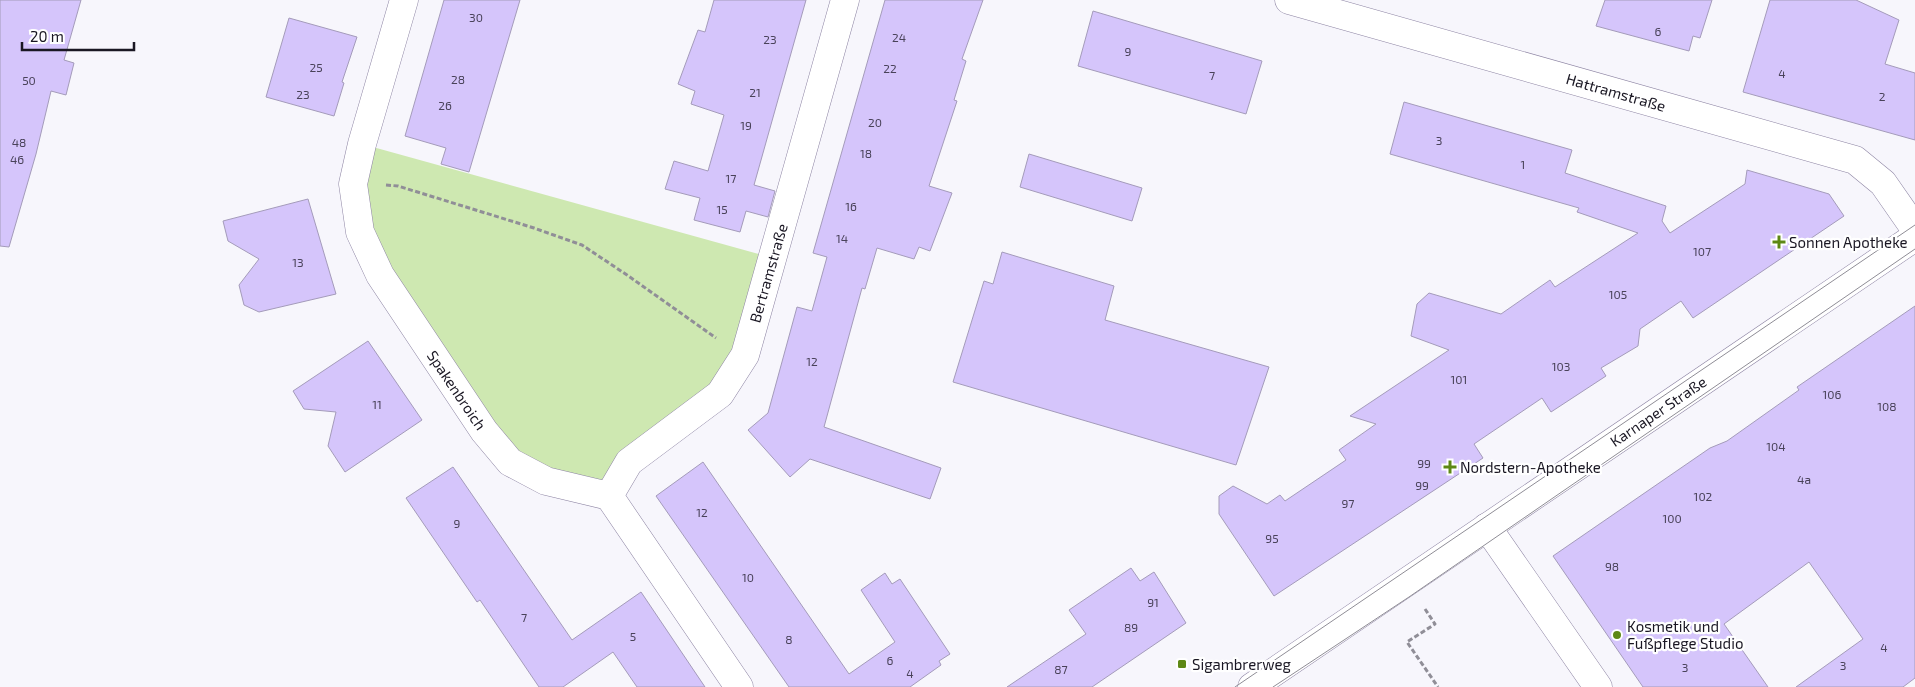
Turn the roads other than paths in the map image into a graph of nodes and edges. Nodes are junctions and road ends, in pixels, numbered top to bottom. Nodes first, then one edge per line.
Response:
1 (404, 0) edge
2 (845, 0) edge
3 (1289, 0) edge
4 (1915, 229) edge
5 (1915, 237) edge
6 (609, 496) junction
7 (1487, 527) junction
8 (739, 687) edge
9 (1252, 687) edge
10 (1598, 687) edge

1 - 6 street, Spakenbroich
2 - 6 street, Bertramstraße
3 - 4 street, Hattramstraße
5 - 7 street, Karnaper Straße
6 - 8 street
7 - 9 street, Karnaper Straße
7 - 10 street

